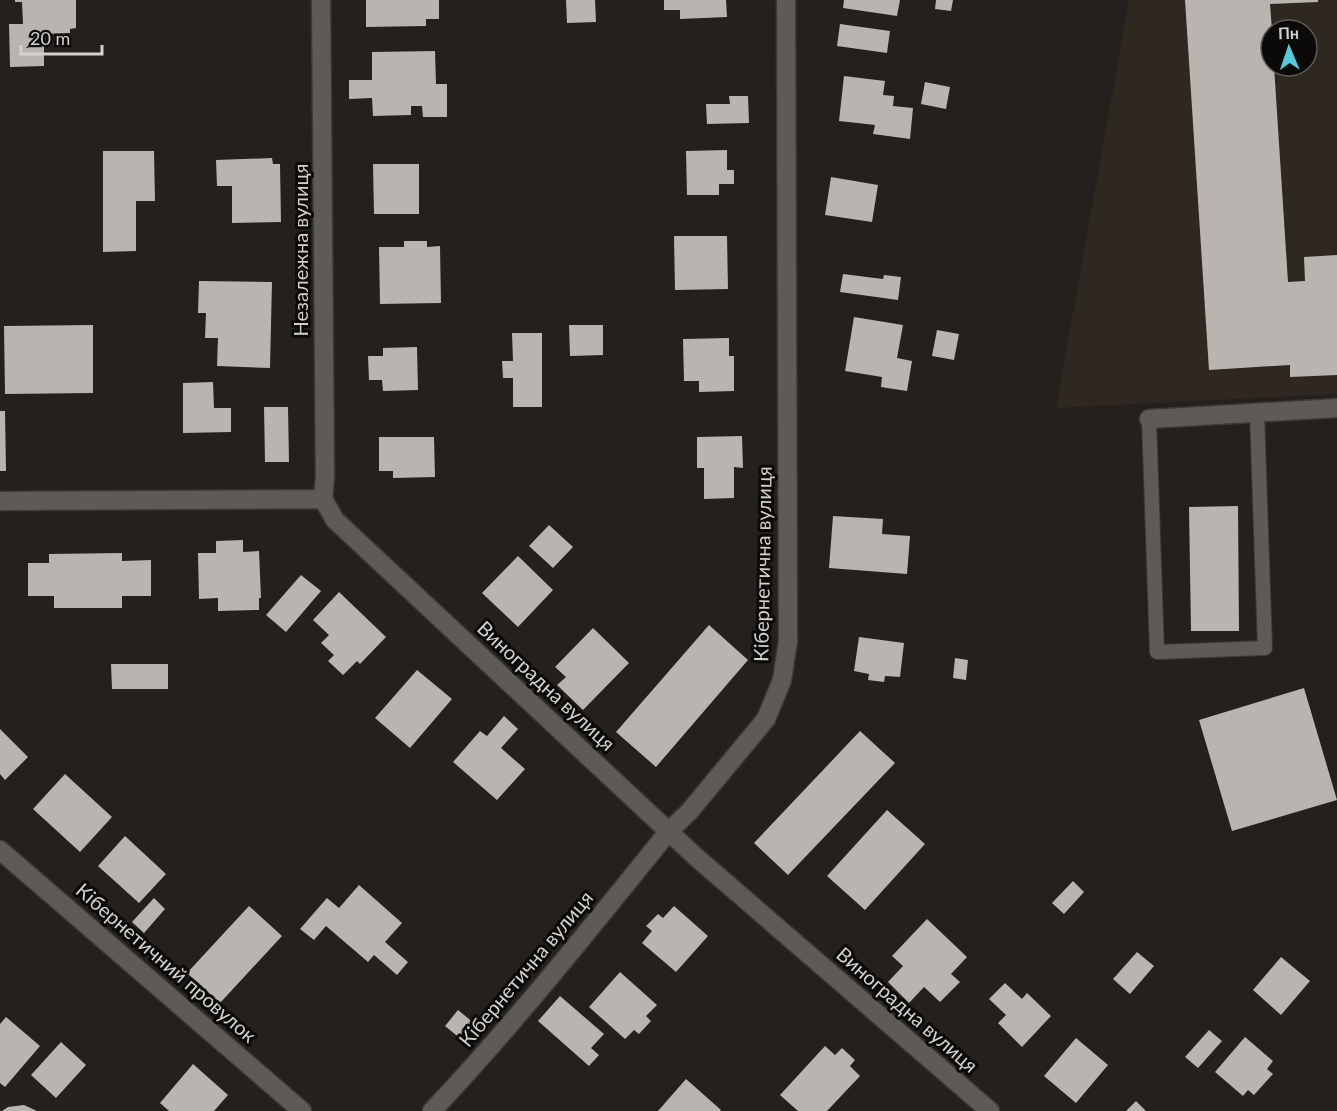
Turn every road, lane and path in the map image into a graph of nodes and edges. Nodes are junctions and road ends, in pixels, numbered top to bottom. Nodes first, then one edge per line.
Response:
1 (321, 0) edge
2 (786, 0) edge
3 (1337, 408) edge
4 (1257, 413) junction
5 (1149, 419) joint
6 (323, 499) junction
7 (0, 501) edge
8 (669, 831) junction
9 (0, 850) edge
10 (302, 1111) edge
11 (432, 1111) edge
12 (990, 1111) edge

1 - 6 street, Незалежна вулиця
2 - 8 street, Кібернетична вулиця
3 - 4 street
4 - 5 street
4 - 5 lane
6 - 7 street
6 - 8 street, Виноградна вулиця
8 - 11 street, Кібернетична вулиця
8 - 12 street, Виноградна вулиця
9 - 10 street, Кібернетичний провулок

